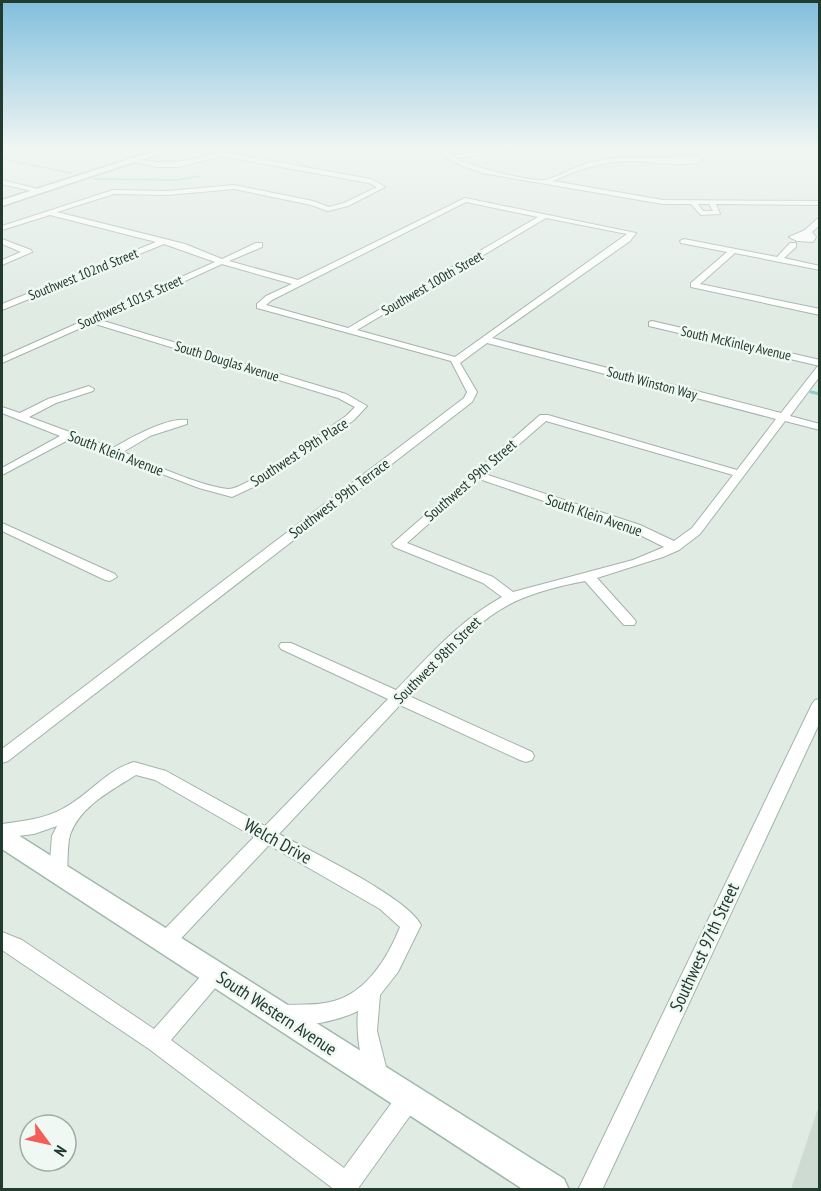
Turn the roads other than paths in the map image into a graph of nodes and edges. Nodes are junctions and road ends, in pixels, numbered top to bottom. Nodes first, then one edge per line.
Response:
1 (69, 206) edge
2 (319, 206) edge
3 (343, 206) edge
4 (454, 206) edge
5 (493, 206) edge
6 (696, 206) edge
7 (713, 206) edge
8 (48, 212) junction
9 (546, 216) junction
10 (819, 220) edge
11 (2, 228) edge
12 (808, 231) dead end
13 (2, 241) edge
14 (164, 241) junction
15 (684, 242) dead end
16 (260, 244) dead end
17 (793, 245) dead end
18 (733, 251) junction
19 (778, 260) junction
20 (221, 262) junction
21 (2, 263) edge
22 (819, 268) edge
23 (299, 283) junction
24 (2, 307) edge
25 (819, 312) edge
26 (92, 320) junction
27 (652, 324) dead end
28 (349, 332) junction
29 (484, 339) junction
30 (2, 360) edge
31 (456, 360) junction
32 (819, 363) edge
33 (819, 369) edge
34 (89, 389) dead end
35 (362, 406) joint
36 (2, 410) edge
37 (20, 417) junction
38 (784, 417) junction
39 (183, 422) dead end
40 (819, 427) edge
41 (68, 436) junction
42 (114, 452) junction
43 (2, 472) edge
44 (740, 474) junction
45 (477, 475) junction
46 (232, 493) joint
47 (2, 527) edge
48 (675, 547) junction
49 (588, 576) junction
50 (110, 577) dead end
51 (512, 598) junction
52 (629, 622) dead end
53 (286, 646) dead end
54 (399, 698) junction
55 (819, 704) edge
56 (526, 756) dead end
57 (2, 757) edge
58 (73, 812) junction
59 (2, 831) edge
60 (267, 835) junction
61 (2, 837) edge
62 (58, 873) junction
63 (2, 941) edge
64 (165, 942) junction
65 (215, 974) junction
66 (370, 993) junction
67 (280, 1015) junction
68 (156, 1042) junction
69 (377, 1077) junction
70 (409, 1098) junction
71 (347, 1187) edge
72 (553, 1190) edge
73 (590, 1190) edge

1 - 8 street
2 - 3 street
4 - 23 street
5 - 9 street
6 - 7 street
8 - 11 street
8 - 14 street
9 - 28 street, Southwest 100th Street
9 - 29 street
10 - 12 street
13 - 21 street
14 - 20 street
14 - 24 street, Southwest 102nd Street
15 - 18 street
16 - 20 street, Southwest 101st Street
17 - 19 street
18 - 19 street
18 - 25 street
19 - 22 street
20 - 23 street
20 - 26 street, Southwest 101st Street
23 - 28 street
26 - 30 street, Southwest 101st Street
26 - 35 street, South Douglas Avenue
27 - 32 street, South McKinley Avenue
28 - 31 street
29 - 31 street
29 - 38 street, South Winston Way
31 - 57 street, Southwest 99th Terrace
33 - 38 street, Southwest 98th Street
34 - 37 street
35 - 46 street, Southwest 99th Place
36 - 37 street, South Klein Avenue
37 - 41 street, South Klein Avenue
38 - 40 street, South Winston Way
38 - 44 street, Southwest 98th Street
39 - 42 street
41 - 42 street, South Klein Avenue
41 - 43 street
42 - 46 street, South Klein Avenue
44 - 45 street, Southwest 99th Street
44 - 48 street, Southwest 98th Street
45 - 48 street, South Klein Avenue
45 - 51 street, Southwest 99th Street
47 - 50 street
48 - 49 street, Southwest 98th Street
49 - 51 street, Southwest 98th Street
49 - 52 street
51 - 54 street, Southwest 98th Street
53 - 54 street
54 - 56 street
54 - 60 street, Southwest 98th Street
55 - 73 street, Southwest 97th Street
58 - 59 street, Welch Drive
58 - 60 street, Welch Drive
58 - 62 street, Welch Drive
60 - 64 street, Southwest 98th Street
60 - 66 street, Welch Drive
61 - 62 main road, South Western Avenue
62 - 64 main road, South Western Avenue
63 - 68 street
64 - 65 main road, South Western Avenue
65 - 67 main road, South Western Avenue
65 - 68 street
66 - 67 street, Welch Drive
66 - 69 street
67 - 69 main road, South Western Avenue
68 - 71 street
69 - 70 main road, South Western Avenue
70 - 71 street
70 - 72 main road, South Western Avenue

